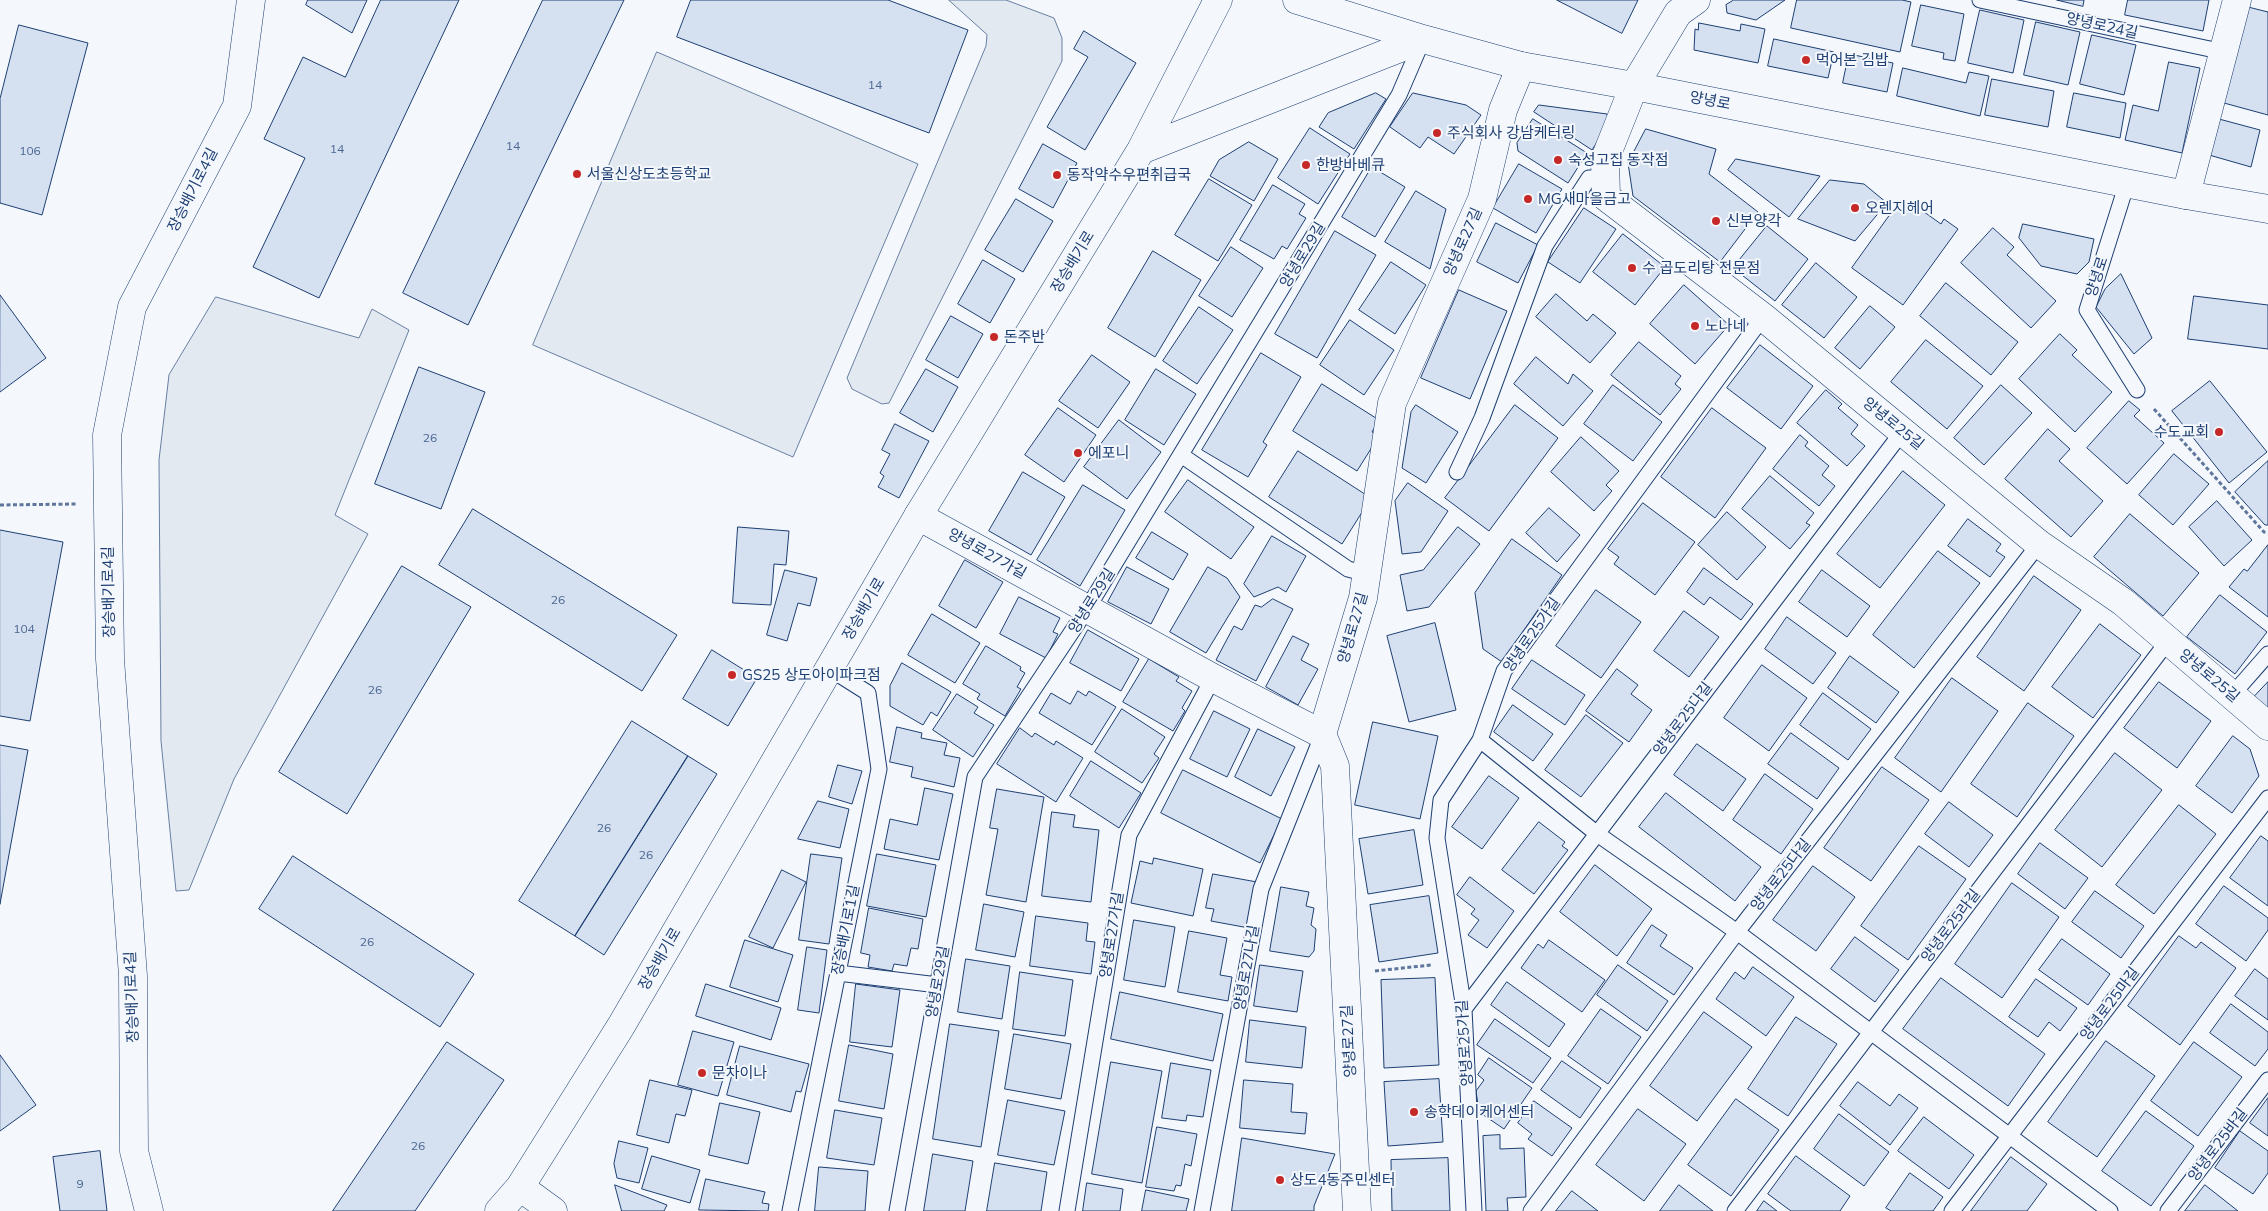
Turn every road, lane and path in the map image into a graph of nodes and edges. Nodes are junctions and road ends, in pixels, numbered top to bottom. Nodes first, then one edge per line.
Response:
1 (251, 0) edge
2 (1218, 0) edge
3 (1297, 0) edge
4 (1696, 0) edge
5 (1980, 0) edge
6 (2237, 0) edge
7 (1423, 39) junction
8 (2224, 52) junction
9 (1520, 66) junction
10 (1634, 86) junction
11 (1141, 150) junction
12 (1606, 178) junction
13 (2127, 183) junction
14 (2186, 195) junction
15 (2268, 209) edge
16 (1763, 318) junction
17 (2137, 390) joint
18 (1903, 431) junction
19 (1181, 456) junction
20 (1457, 472) dead end
21 (108, 504) junction
22 (0, 505) edge
23 (918, 516) junction
24 (2268, 532) edge
25 (2039, 544) junction
26 (1367, 574) junction
27 (1087, 609) junction
28 (2168, 641) junction
29 (2268, 654) edge
30 (830, 669) junction
31 (1213, 678) junction
32 (2232, 695) junction
33 (2268, 726) edge
34 (1322, 734) junction
35 (1480, 740) junction
36 (2268, 798) edge
37 (1596, 833) junction
38 (1737, 932) junction
39 (1456, 962) junction
40 (838, 973) junction
41 (1346, 974) junction
42 (938, 986) junction
43 (1464, 1009) junction
44 (1870, 1032) junction
45 (2268, 1080) edge
46 (2010, 1135) junction
47 (520, 1188) junction
48 (149, 1211) edge
49 (499, 1211) edge
50 (553, 1211) edge
51 (790, 1211) edge
52 (897, 1211) edge
53 (1067, 1211) edge
54 (1202, 1211) edge
55 (1357, 1211) edge
56 (1474, 1211) edge
57 (1531, 1211) edge
58 (1735, 1211) edge
59 (1952, 1211) edge
60 (2110, 1211) edge
61 (2168, 1211) edge

1 - 21 street, 장승배기로4길
2 - 11 street, 장승배기로
3 - 7 street, 양녕로
4 - 10 street, 양녕로25길
5 - 8 lane, 양녕로24길
6 - 8 street
7 - 9 street, 양녕로
7 - 11 street
7 - 19 lane, 양녕로29길
8 - 14 street
9 - 10 street, 양녕로
9 - 26 street, 양녕로27길
10 - 12 street, 양녕로25길
10 - 13 street, 양녕로
11 - 23 street, 장승배기로
12 - 16 street, 양녕로25길
12 - 20 lane
13 - 14 street, 양녕로
13 - 17 lane, 양녕로
14 - 15 street, 양녕로
16 - 18 street, 양녕로25길
16 - 35 lane, 양녕로25가길
17 - 24 path
18 - 25 street, 양녕로25길
18 - 37 lane, 양녕로25나길
19 - 26 lane
19 - 27 lane, 양녕로29길
21 - 22 path
21 - 48 street, 장승배기로4길
23 - 27 street, 양녕로27가길
23 - 30 street, 장승배기로
25 - 28 street, 양녕로25길
25 - 38 lane, 양녕로25다길
26 - 34 street, 양녕로27길
27 - 31 street, 양녕로27가길
27 - 42 lane, 양녕로29길
28 - 32 street, 양녕로25길
28 - 44 lane, 양녕로25라길
29 - 32 lane
30 - 40 lane, 장승배기로1길
30 - 47 street, 장승배기로
31 - 34 street, 양녕로27가길
31 - 53 lane, 양녕로27가길
32 - 33 street, 양녕로25길
34 - 41 street, 양녕로27길
34 - 54 lane, 양녕로27나길
35 - 37 lane
35 - 39 lane, 양녕로25가길
36 - 46 lane, 양녕로25마길
37 - 38 lane
37 - 43 lane, 양녕로25나길
38 - 44 lane
38 - 57 lane, 양녕로25다길
39 - 41 path
39 - 43 lane, 양녕로25가길
40 - 42 lane
40 - 51 lane, 장승배기로1길
41 - 55 street, 양녕로27길
42 - 52 lane, 양녕로29길
43 - 56 lane, 양녕로25가길
44 - 46 lane
44 - 58 lane, 양녕로25라길
45 - 61 lane, 양녕로25바길
46 - 59 lane, 양녕로25마길
46 - 60 lane
47 - 49 street, 장승배기로
47 - 50 street

